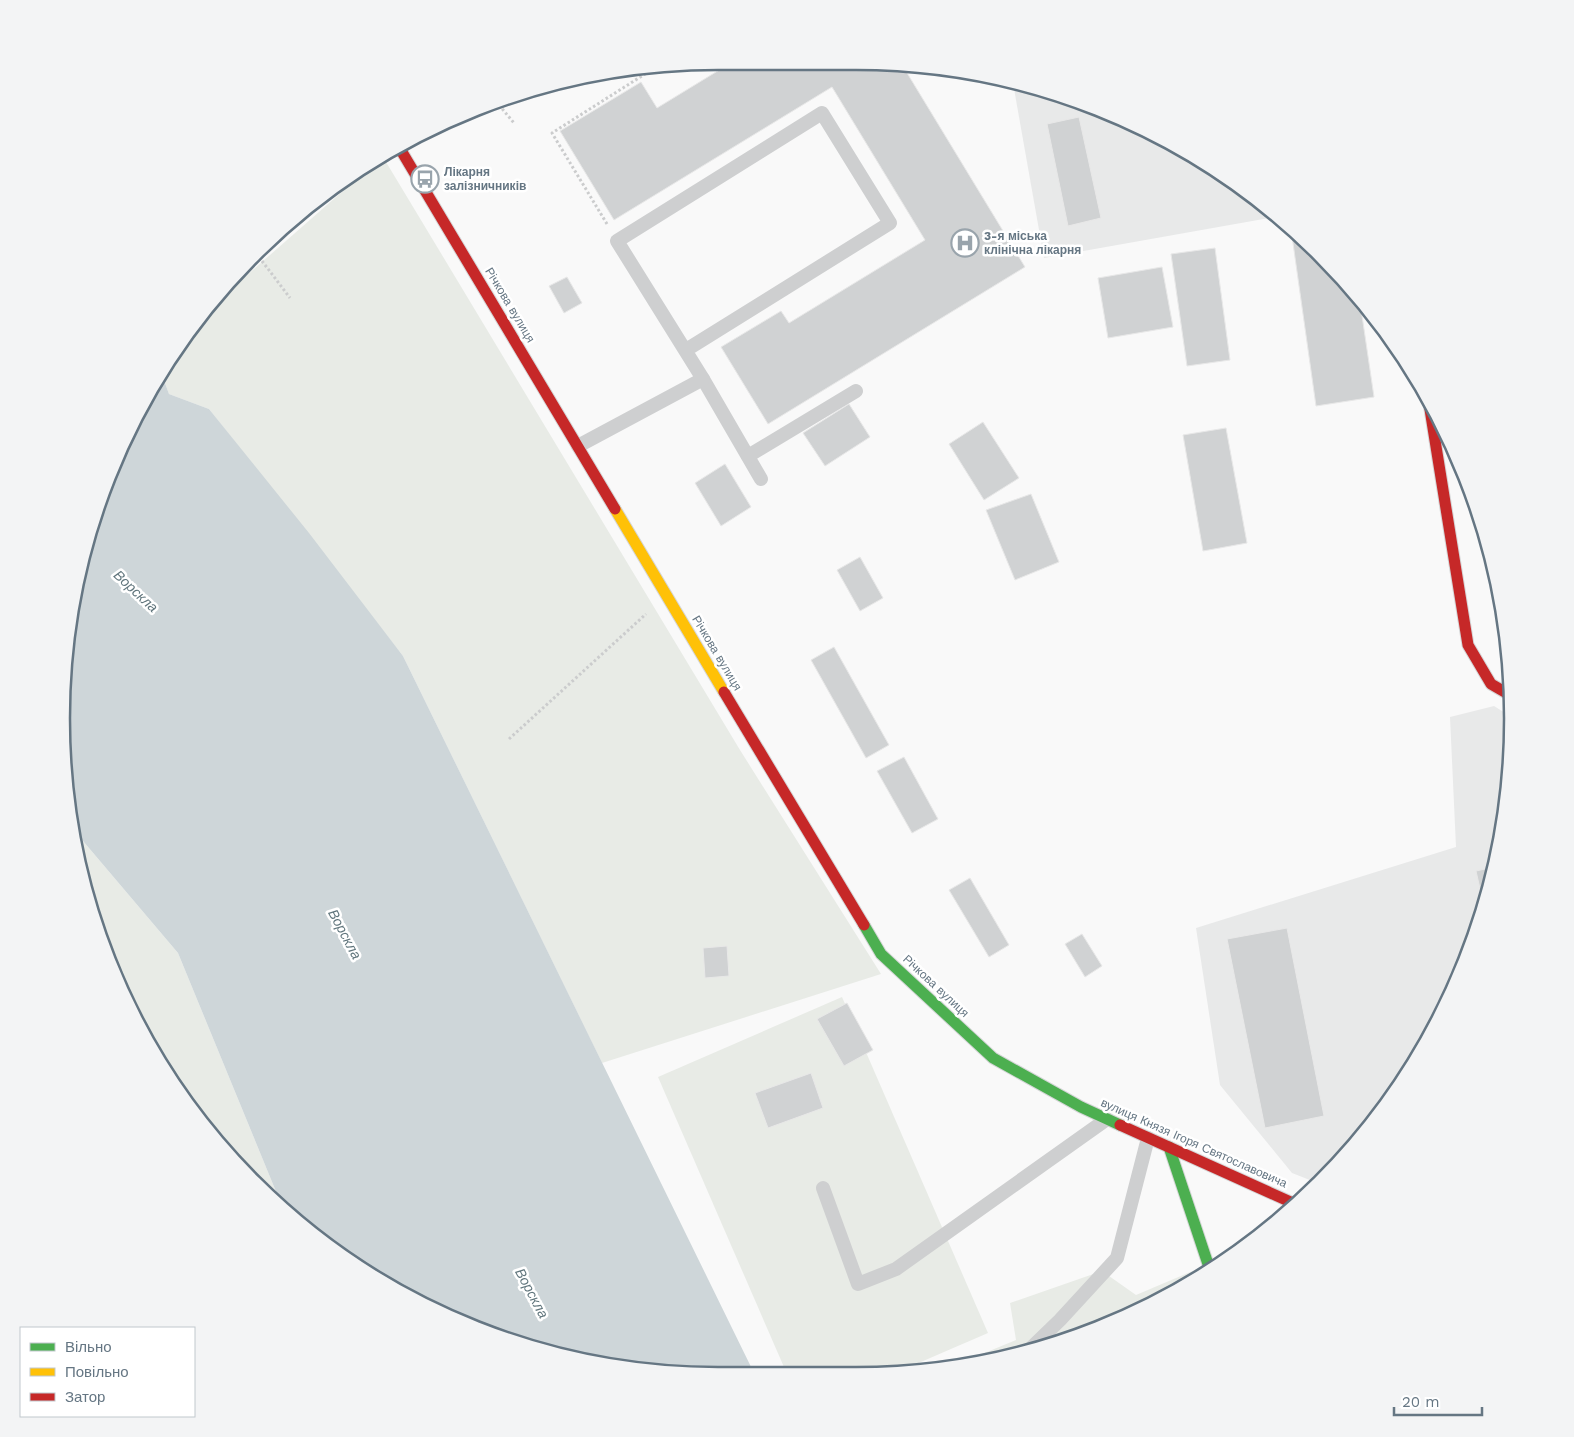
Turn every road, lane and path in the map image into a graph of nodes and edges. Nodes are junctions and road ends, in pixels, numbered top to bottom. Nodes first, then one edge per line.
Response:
1 (644, 75) edge
2 (500, 108) edge
3 (514, 123) dead end
4 (402, 153) edge
5 (617, 241) junction
6 (261, 259) edge
7 (290, 298) dead end
8 (686, 350) junction
9 (703, 379) junction
10 (856, 391) dead end
11 (1432, 423) edge
12 (578, 446) junction
13 (748, 456) junction
14 (762, 479) dead end
15 (667, 595) junction
16 (1503, 691) edge
17 (510, 739) dead end
18 (1081, 1107) joint
19 (1107, 1119) junction
20 (1148, 1138) junction
21 (1169, 1147) junction
22 (823, 1188) dead end
23 (1288, 1201) edge
24 (1208, 1263) edge
25 (1039, 1340) edge

1 - 5 path
2 - 3 path
4 - 12 street, Річкова вулиця
5 - 8 lane
5 - 8 lane
6 - 7 path
8 - 9 lane
9 - 12 lane
9 - 13 lane
10 - 13 lane
11 - 16 street
12 - 15 street, Річкова вулиця
13 - 14 lane
15 - 17 path
15 - 18 street, Річкова вулиця
18 - 19 street, вулиця Князя Ігоря Святославовича
19 - 20 street, вулиця Князя Ігоря Святославовича
19 - 22 lane
20 - 21 street, вулиця Князя Ігоря Святославовича
20 - 25 lane
21 - 23 street, вулиця Князя Ігоря Святославовича
21 - 24 street

